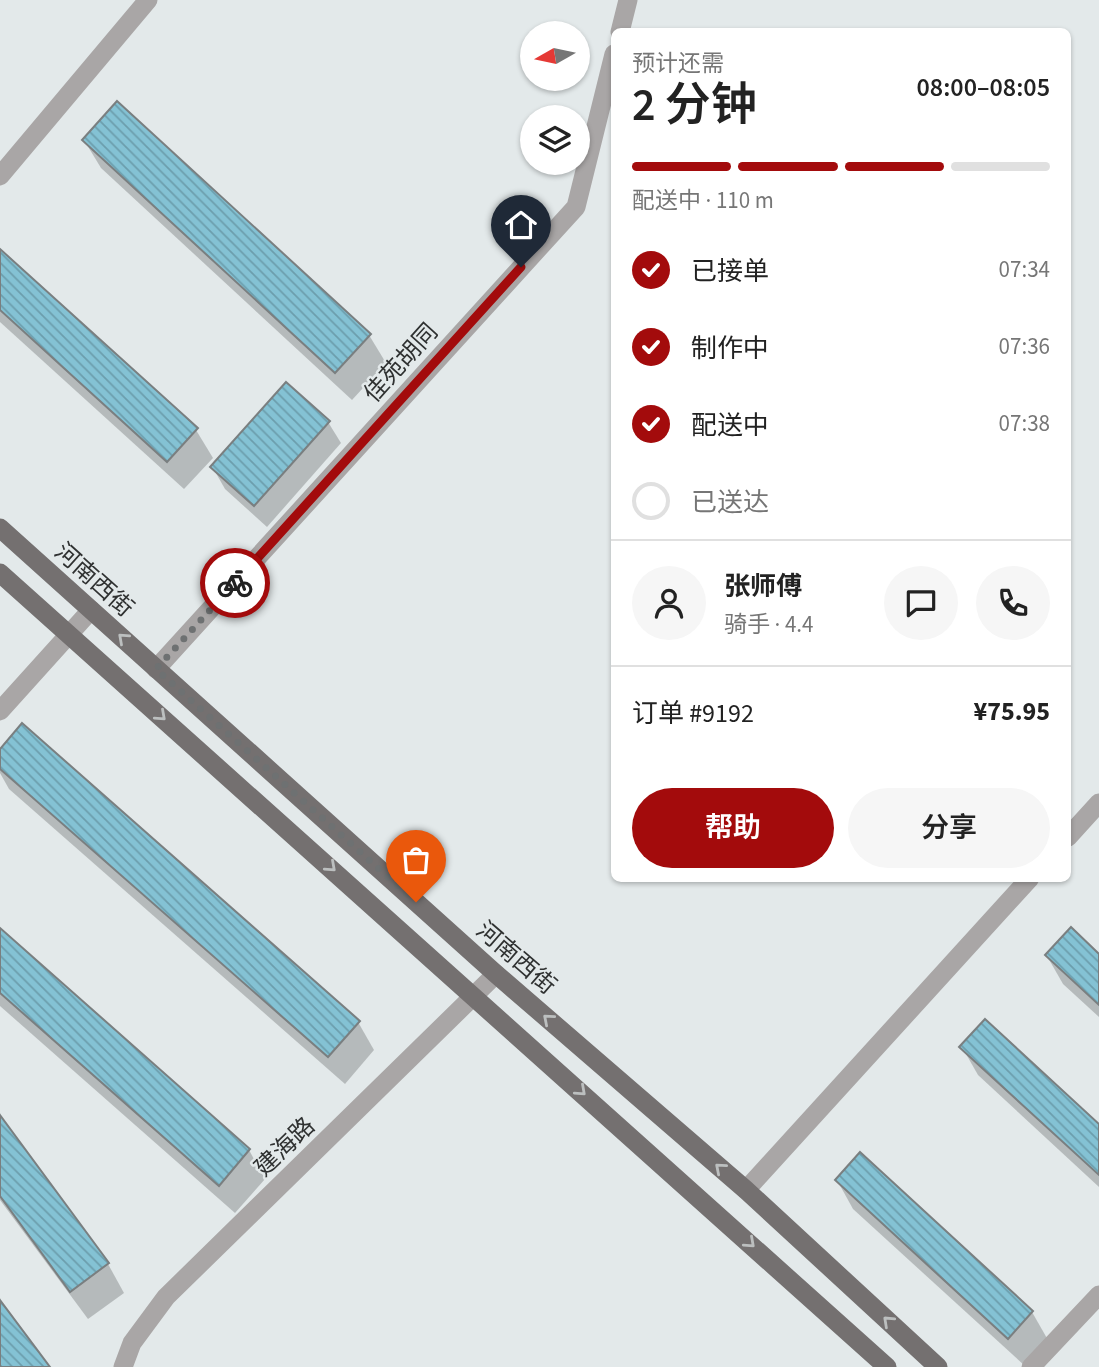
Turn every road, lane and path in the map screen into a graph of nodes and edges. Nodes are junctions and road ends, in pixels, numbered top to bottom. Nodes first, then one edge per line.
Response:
1 (148, 0) edge
2 (628, 0) edge
3 (621, 28) edge
4 (611, 66) edge
5 (0, 176) edge
6 (0, 528) edge
7 (0, 573) edge
8 (91, 610) junction
9 (69, 634) junction
10 (156, 669) junction
11 (0, 711) edge
12 (1099, 803) edge
13 (1071, 834) edge
14 (1026, 882) edge
15 (496, 974) junction
16 (475, 996) junction
17 (746, 1190) junction
18 (1099, 1295) edge
19 (123, 1367) edge
20 (887, 1367) edge
21 (938, 1367) edge
22 (1031, 1367) edge

1 - 5 street
2 - 3 street
4 - 10 street, 佳苑胡同
6 - 8 main road, 河南西街
7 - 9 main road
8 - 9 street
10 -> 8 main road, 河南西街
9 - 11 street
9 -> 16 main road
10 - 15 main road, 河南西街
12 - 13 street
14 - 17 street
15 - 16 street, 建海路
17 -> 15 main road, 河南西街
16 - 19 street, 建海路
16 -> 20 main road
21 -> 17 main road, 河南西街
18 - 22 street

